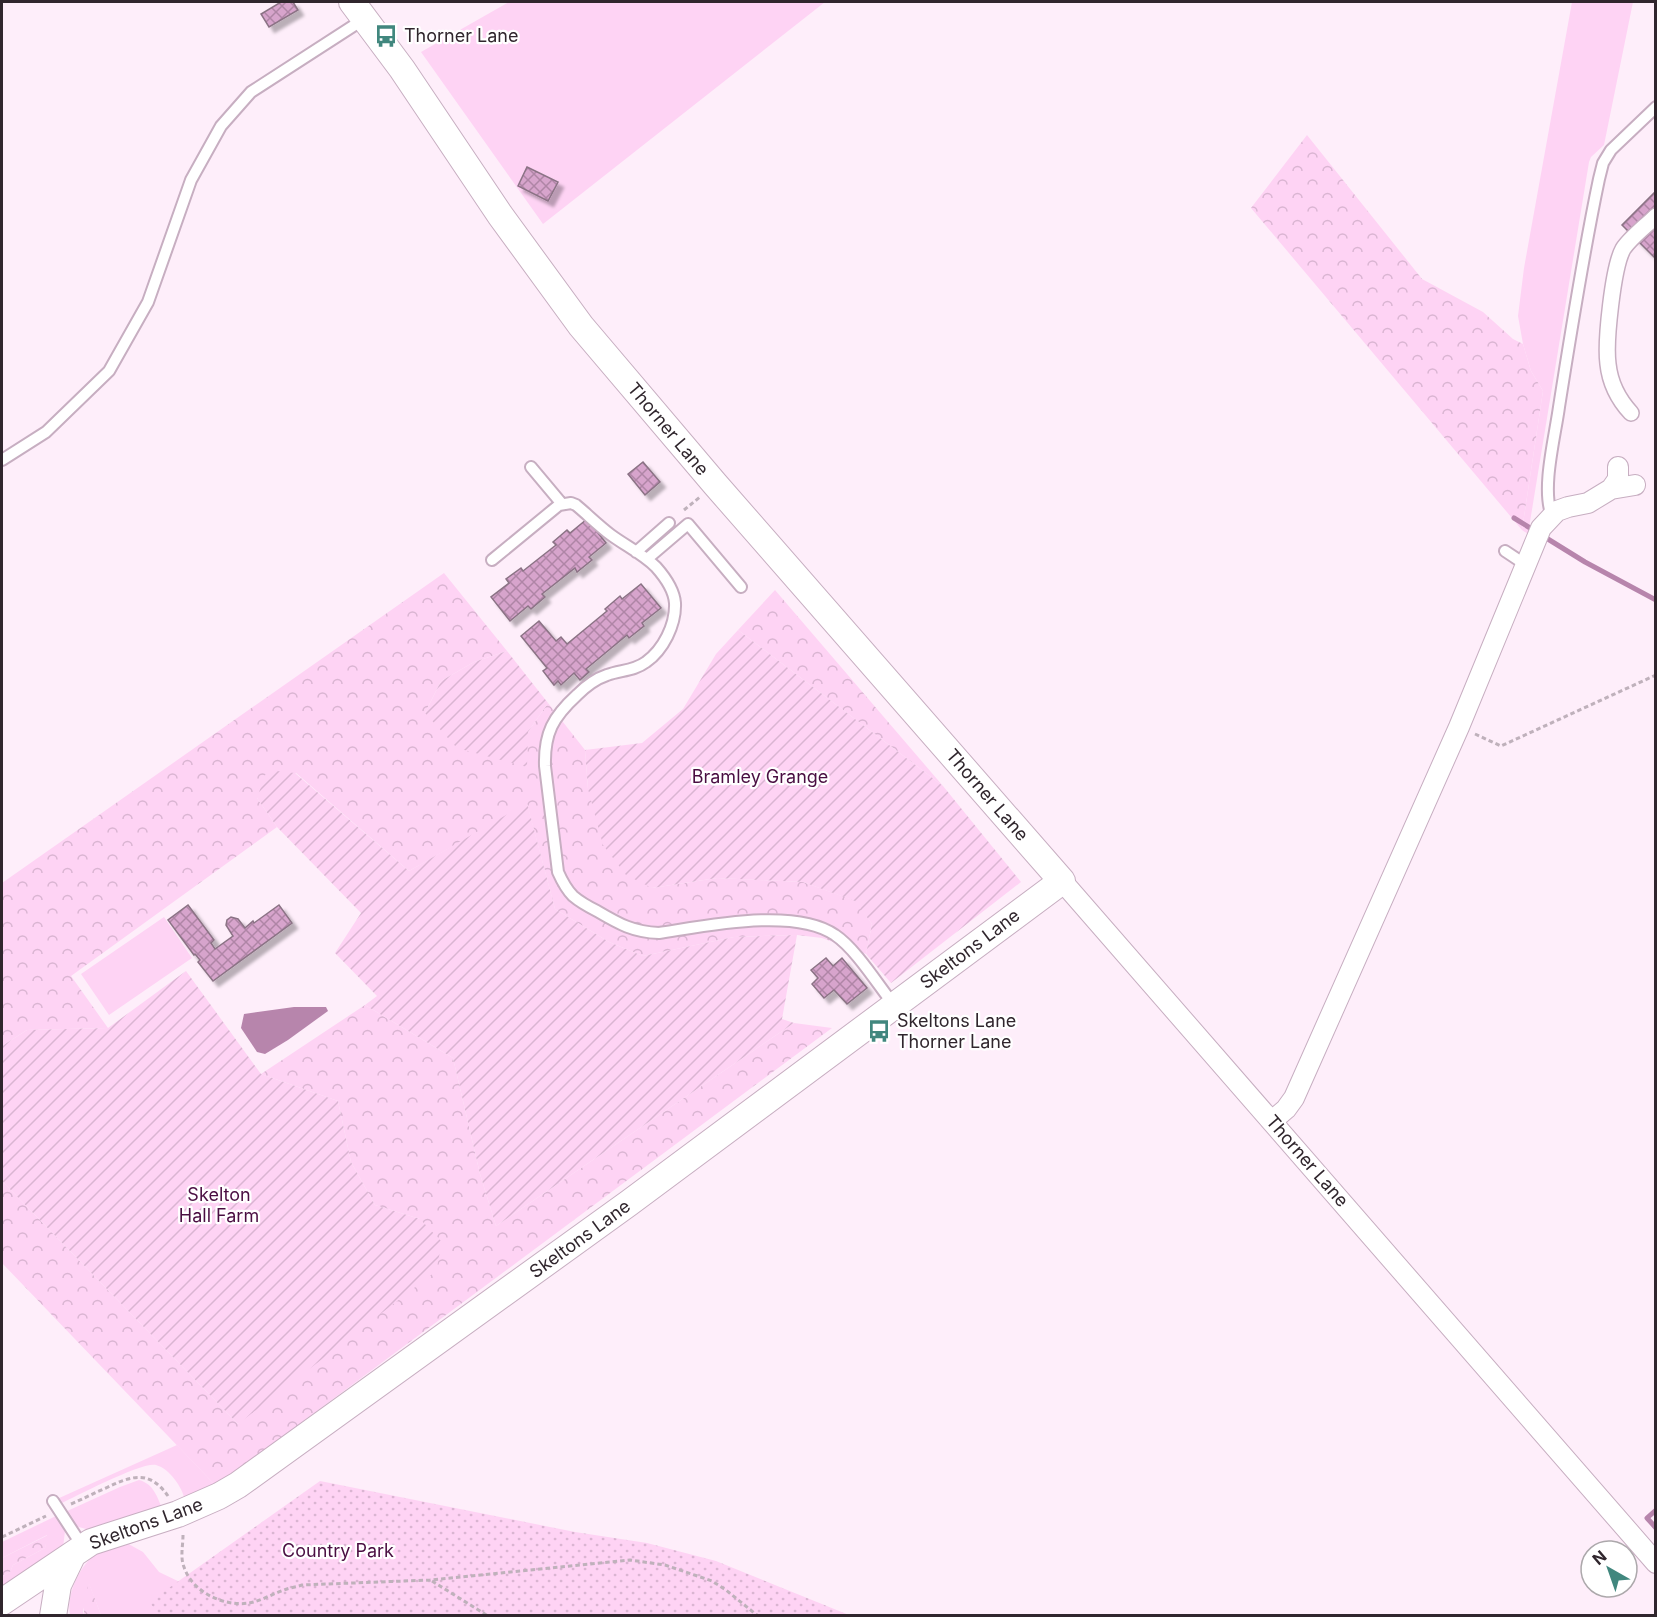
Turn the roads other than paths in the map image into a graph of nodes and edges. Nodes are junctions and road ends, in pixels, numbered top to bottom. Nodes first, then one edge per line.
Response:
1 (359, 10) edge
2 (1656, 107) edge
3 (1656, 216) edge
4 (1630, 413) dead end
5 (2, 460) edge
6 (531, 466) dead end
7 (1618, 467) dead end
8 (1635, 484) dead end
9 (1611, 489) junction
10 (562, 504) junction
11 (669, 523) road end
12 (1543, 529) junction
13 (1505, 551) dead end
14 (636, 552) junction
15 (647, 559) junction
16 (492, 560) dead end
17 (1526, 565) junction
18 (741, 587) dead end
19 (1062, 881) junction
20 (894, 1005) junction
21 (1272, 1121) junction
22 (56, 1506) road end
23 (78, 1550) junction
24 (1656, 1563) edge
25 (2, 1602) edge
26 (53, 1616) edge

1 - 5 lane
1 - 19 street, Thorner Lane
2 - 12 lane
3 - 4 street
6 - 10 lane
7 - 9 street
8 - 9 street
9 - 12 street
10 - 14 lane
10 - 16 lane
11 - 14 lane
12 - 17 street
13 - 17 lane
14 - 15 lane
15 - 18 lane
15 - 20 lane
17 - 21 street
19 - 20 street, Skeltons Lane
19 - 21 street, Thorner Lane
20 - 23 street, Skeltons Lane
21 - 24 street, Thorner Lane
22 - 23 lane
23 - 25 street, Skeltons Lane
23 - 26 street, Skeltons Lane

